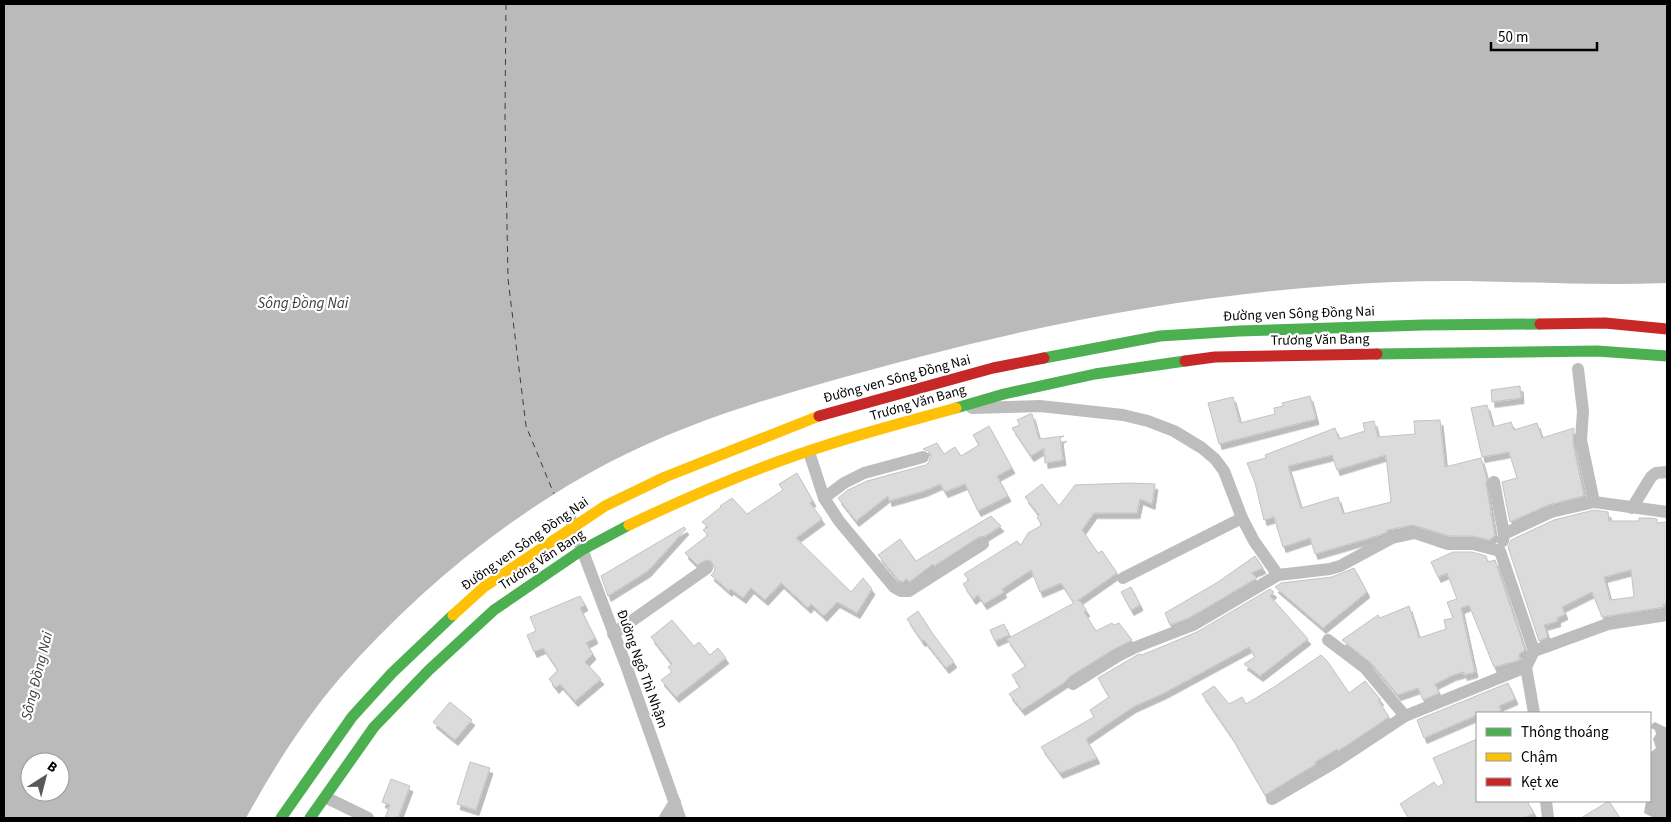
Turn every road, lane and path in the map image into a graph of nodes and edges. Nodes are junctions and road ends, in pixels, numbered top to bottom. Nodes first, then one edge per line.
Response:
1 (1667, 328) edge
2 (1667, 356) edge
3 (1578, 369) dead end
4 (953, 409) junction
5 (808, 452) junction
6 (923, 456) dead end
7 (1667, 472) edge
8 (1494, 482) dead end
9 (824, 498) junction
10 (1594, 502) junction
11 (1632, 508) junction
12 (1667, 512) edge
13 (569, 514) dead end
14 (1242, 518) junction
15 (574, 528) junction
16 (1504, 534) junction
17 (983, 544) dead end
18 (582, 550) junction
19 (1500, 551) junction
20 (707, 568) dead end
21 (1278, 575) junction
22 (1123, 578) dead end
23 (1667, 615) edge
24 (613, 634) junction
25 (1328, 640) dead end
26 (1534, 651) junction
27 (1526, 667) junction
28 (1073, 684) dead end
29 (1534, 712) edge
30 (1405, 716) junction
31 (329, 799) dead end
32 (1272, 799) dead end
33 (675, 802) junction
34 (1546, 802) edge
35 (280, 818) edge
36 (310, 818) edge
37 (368, 818) edge
38 (665, 818) edge
39 (680, 818) edge
40 (1548, 818) edge

1 - 15 main road, Đường ven Sông Đồng Nai
2 - 4 main road, Trương Văn Bang
3 - 10 street
4 - 5 main road, Trương Văn Bang
4 - 14 street
5 - 9 street
5 - 18 main road, Trương Văn Bang
6 - 9 street
7 - 11 street
8 - 16 street
9 - 17 street
10 - 11 street
10 - 16 street
11 - 12 street
13 - 15 street, Đường Ngô Thì Nhậm
14 - 21 street
14 - 22 street
15 - 18 street, Đường Ngô Thì Nhậm
15 - 35 main road, Đường ven Sông Đồng Nai
16 - 19 street
18 - 24 street, Đường Ngô Thì Nhậm
18 - 36 main road, Trương Văn Bang
19 - 21 street
19 - 26 street
20 - 24 street
21 - 28 street
23 - 26 street
24 - 33 street, Đường Ngô Thì Nhậm
25 - 30 street
26 - 27 street
27 - 29 street
27 - 30 street
30 - 32 street
31 - 37 street
33 - 38 street
33 - 39 street, Đường Ngô Thì Nhậm
34 - 40 street

